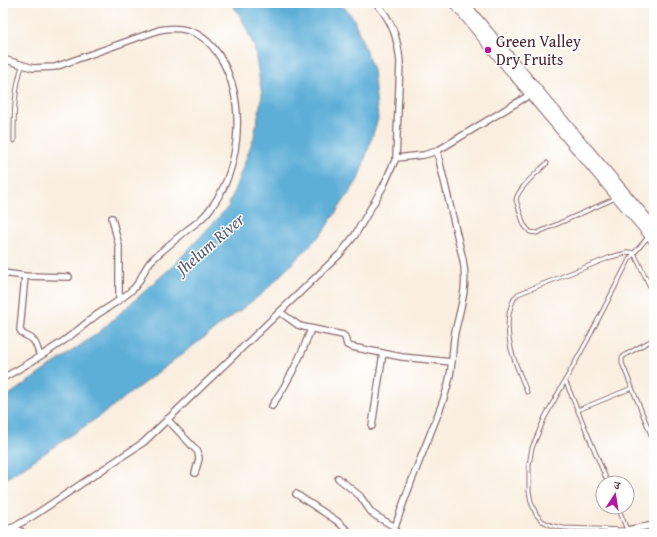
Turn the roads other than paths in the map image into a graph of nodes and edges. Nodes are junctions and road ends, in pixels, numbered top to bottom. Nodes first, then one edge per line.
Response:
1 (455, 3) edge
2 (464, 3) edge
3 (379, 4) edge
4 (3, 59) edge
5 (22, 66) junction
6 (531, 94) junction
7 (14, 141) dead end
8 (437, 151) junction
9 (396, 158) junction
10 (547, 163) dead end
11 (621, 195) junction
12 (112, 218) dead end
13 (653, 234) edge
14 (634, 253) junction
15 (3, 273) edge
16 (25, 276) junction
17 (69, 277) dead end
18 (654, 295) edge
19 (119, 300) junction
20 (280, 312) junction
21 (311, 329) junction
22 (654, 339) edge
23 (383, 353) junction
24 (40, 356) junction
25 (452, 362) junction
26 (3, 378) edge
27 (565, 380) junction
28 (632, 388) junction
29 (526, 392) dead end
30 (272, 406) dead end
31 (578, 410) junction
32 (167, 419) junction
33 (372, 426) dead end
34 (654, 442) edge
35 (195, 473) dead end
36 (605, 475) edge
37 (338, 478) dead end
38 (296, 494) dead end
39 (621, 515) edge
40 (654, 525) edge
41 (14, 527) junction
42 (395, 527) junction
43 (3, 530) edge
44 (627, 532) edge
45 (25, 534) edge
46 (351, 534) edge
47 (393, 534) edge

1 - 6 highway
2 - 11 highway
3 - 9 street
4 - 5 street
5 - 7 lane
5 - 19 street
6 - 8 street
6 - 11 highway
8 - 9 street
8 - 25 street
9 - 20 street
10 - 11 lane
11 - 13 highway
12 - 19 street
13 - 14 lane
14 - 18 lane
14 - 27 lane
14 - 29 lane
15 - 16 street
16 - 17 street
16 - 24 street
19 - 24 street
20 - 21 street
20 - 32 street
21 - 23 street
21 - 30 street
22 - 28 lane
23 - 25 street
23 - 33 street
24 - 26 street
25 - 42 street
27 - 31 lane
27 - 44 lane
28 - 31 lane
28 - 34 lane
31 - 36 lane
32 - 35 street
32 - 41 street
37 - 42 street
38 - 46 street
39 - 44 lane
40 - 44 street
41 - 43 street
41 - 45 street
42 - 47 street

